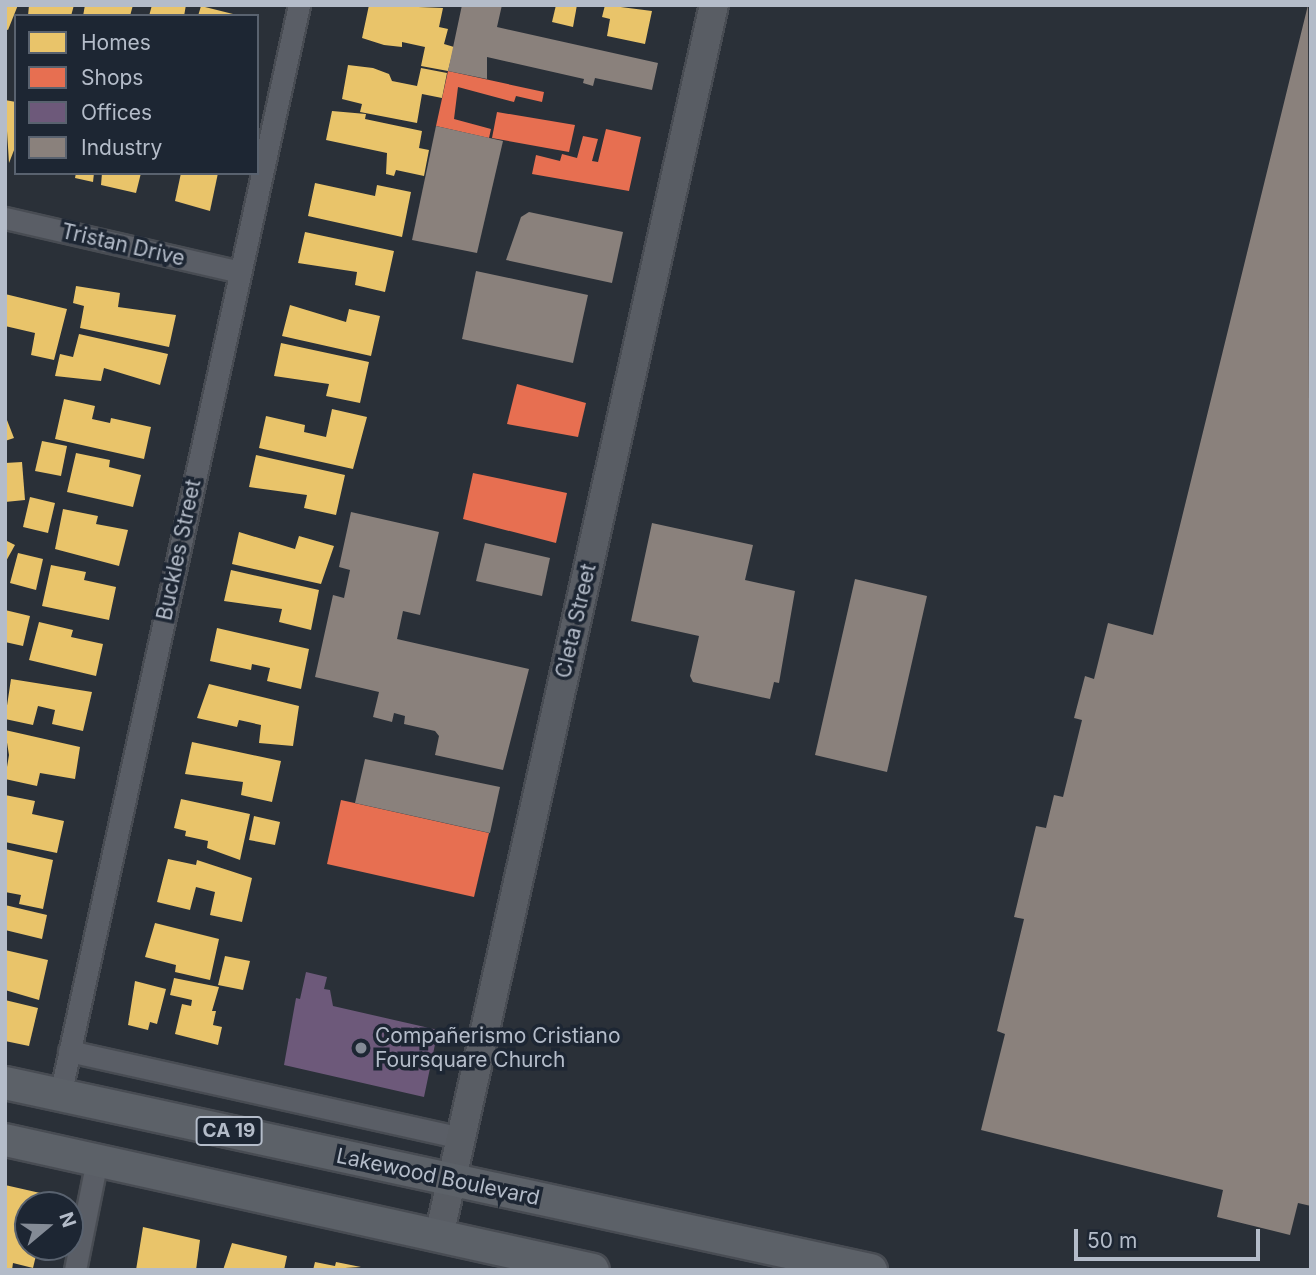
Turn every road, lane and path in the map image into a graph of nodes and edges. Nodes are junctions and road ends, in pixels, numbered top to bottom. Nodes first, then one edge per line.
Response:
1 (299, 5) edge
2 (714, 5) edge
3 (5, 218) edge
4 (240, 272) junction
5 (69, 1051) junction
6 (5, 1083) edge
7 (60, 1094) junction
8 (461, 1138) junction
9 (5, 1140) edge
10 (97, 1160) junction
11 (452, 1180) junction
12 (439, 1236) junction
13 (75, 1270) edge
14 (593, 1270) edge
15 (871, 1270) edge

1 - 4 street, Buckles Street
2 - 8 street, Cleta Street
3 - 4 street, Tristan Drive
4 - 5 street, Buckles Street
5 - 7 street, Buckles Street
5 - 8 street, Lakewood Boulevard
6 - 7 main road, Lakewood Boulevard / CA 19
7 - 11 main road, Lakewood Boulevard / CA 19
8 - 11 street, Cleta Street
9 - 10 main road
10 - 12 main road
10 - 13 street
11 - 12 street, Cleta Street
11 - 15 main road, Lakewood Boulevard / CA 19
12 - 14 main road

